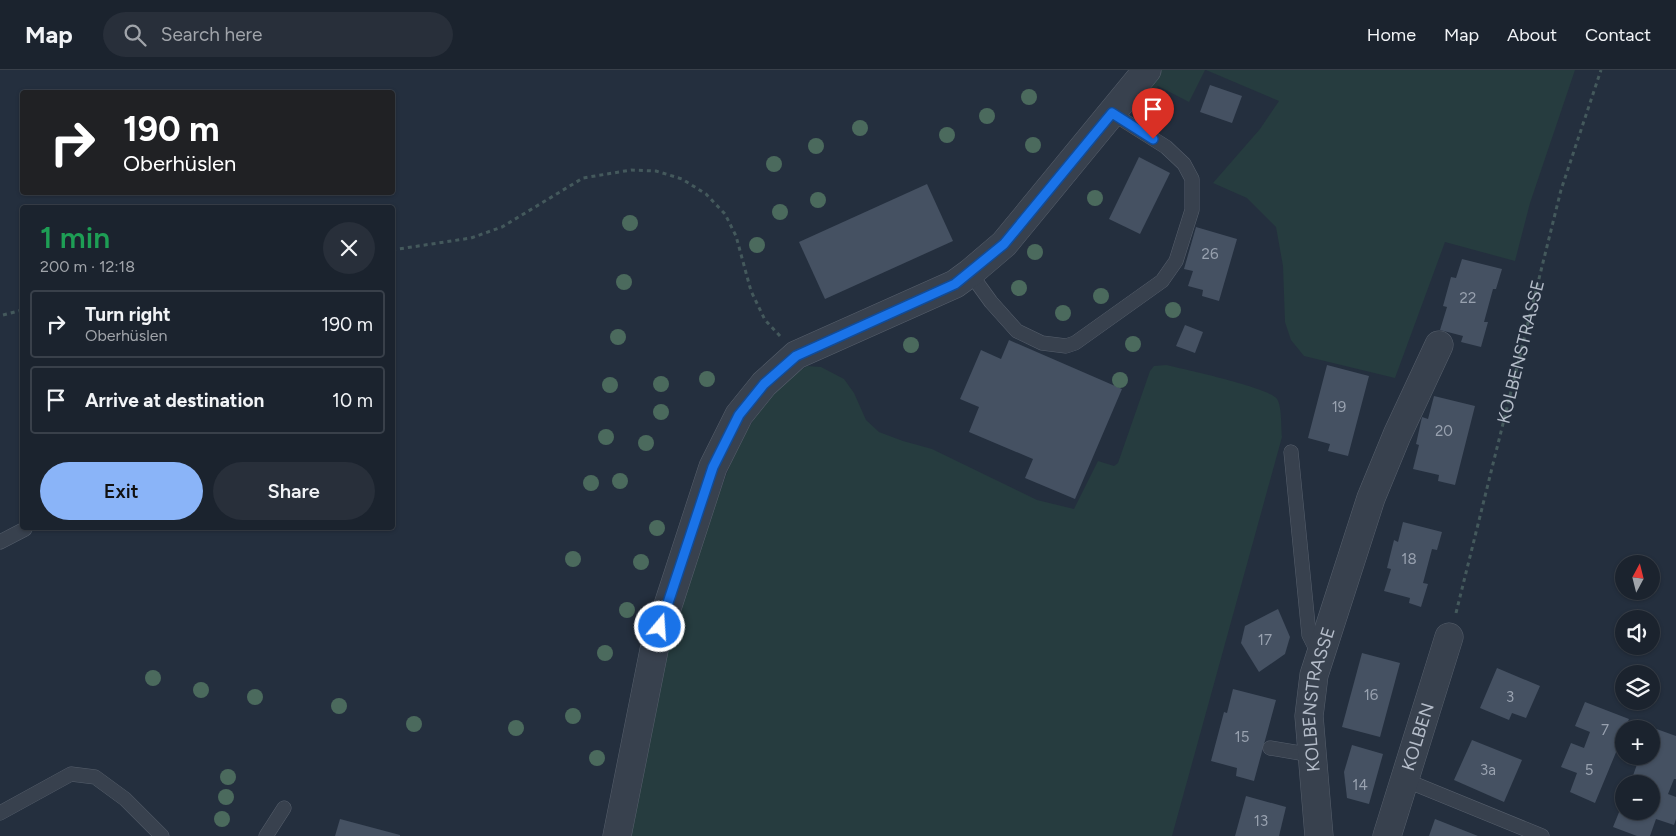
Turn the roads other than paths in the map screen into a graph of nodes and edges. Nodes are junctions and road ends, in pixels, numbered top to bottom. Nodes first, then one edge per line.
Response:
1 (1147, 70) edge
2 (1112, 113) junction
3 (970, 273) junction
4 (1439, 345) dead end
5 (1291, 452) dead end
6 (23, 530) edge
7 (0, 542) edge
8 (1449, 637) road end
9 (1322, 649) junction
10 (1270, 748) dead end
11 (1312, 755) junction
12 (1405, 780) junction
13 (284, 808) dead end
14 (0, 813) edge
15 (162, 836) edge
16 (266, 836) edge
17 (617, 836) edge
18 (1319, 836) edge
19 (1387, 836) edge
20 (1542, 836) edge

1 - 2 street
2 - 3 street
2 - 3 lane
3 - 17 street
4 - 9 street, KOLBENSTRASSE
5 - 9 lane
6 - 7 lane
8 - 12 street, KOLBEN
9 - 11 street, KOLBENSTRASSE
10 - 11 lane
11 - 18 street, KOLBENSTRASSE
12 - 19 street, KOLBEN
12 - 20 lane
13 - 16 lane
14 - 15 lane

